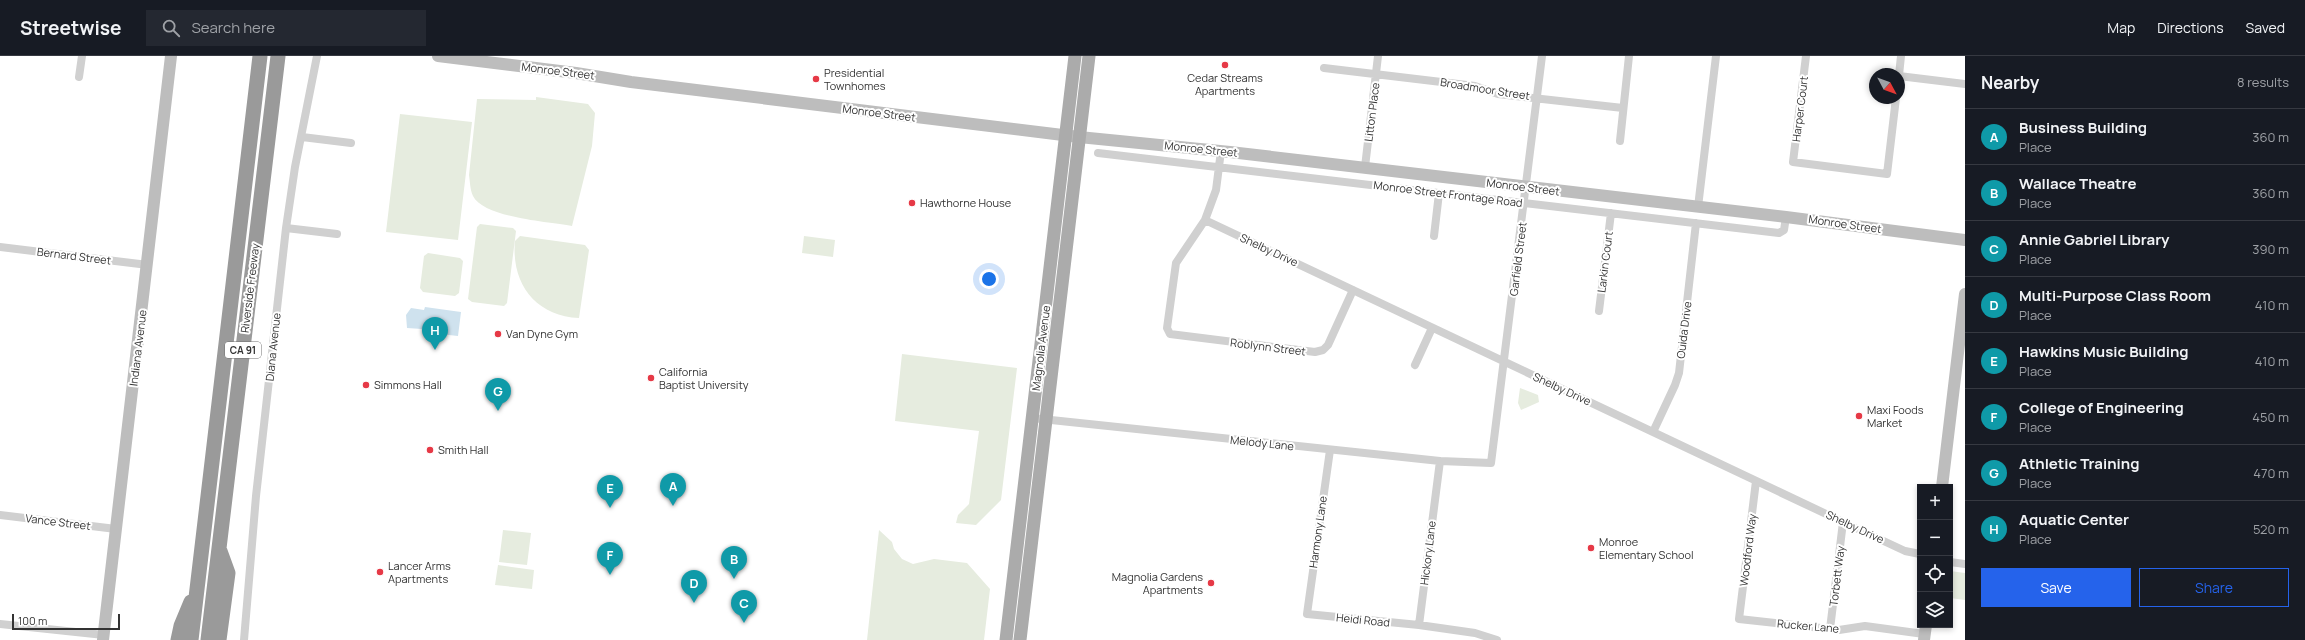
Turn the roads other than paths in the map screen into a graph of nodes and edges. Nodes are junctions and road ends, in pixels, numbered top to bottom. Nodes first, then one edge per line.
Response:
1 (82, 56) edge
2 (171, 56) edge
3 (317, 56) edge
4 (438, 56) edge
5 (1075, 56) edge
6 (1088, 56) edge
7 (1378, 56) edge
8 (1542, 56) edge
9 (1629, 56) edge
10 (1716, 56) edge
11 (1806, 56) edge
12 (1901, 56) edge
13 (260, 58) edge
14 (277, 58) edge
15 (1324, 68) dead end
16 (1900, 68) edge
17 (1376, 75) junction
18 (80, 77) dead end
19 (1905, 77) edge
20 (1965, 84) edge
21 (1537, 98) junction
22 (1895, 104) edge
23 (1623, 108) junction
24 (1066, 135) junction
25 (302, 137) junction
26 (1079, 137) junction
27 (1620, 141) dead end
28 (350, 143) dead end
29 (1222, 151) junction
30 (1098, 153) dead end
31 (1220, 167) junction
32 (1365, 167) junction
33 (1527, 188) junction
34 (1439, 193) junction
35 (1525, 202) junction
36 (1698, 207) junction
37 (1611, 213) junction
38 (1786, 217) junction
39 (1205, 220) junction
40 (1696, 223) junction
41 (286, 228) junction
42 (337, 234) dead end
43 (1434, 236) dead end
44 (1965, 240) edge
45 (0, 247) edge
46 (148, 265) junction
47 (1353, 290) junction
48 (1965, 294) edge
49 (1599, 311) dead end
50 (1432, 328) junction
51 (1505, 362) junction
52 (1415, 365) dead end
53 (1032, 418) junction
54 (1046, 420) junction
55 (1653, 432) junction
56 (1330, 450) junction
57 (1440, 461) junction
58 (1491, 463) joint
59 (1756, 481) junction
60 (1942, 484) edge
61 (0, 515) edge
62 (1843, 522) junction
63 (116, 529) junction
64 (219, 549) junction
65 (1917, 553) edge
66 (1953, 562) edge
67 (1965, 564) edge
68 (198, 586) junction
69 (1306, 614) joint
70 (1739, 619) joint
71 (0, 624) edge
72 (1419, 625) junction
73 (1830, 629) junction
74 (1925, 633) edge
75 (1475, 636) edge
76 (104, 638) edge
77 (178, 640) edge
78 (191, 640) edge
79 (208, 640) edge
80 (219, 640) edge
81 (244, 640) edge
82 (1006, 640) edge
83 (1020, 640) edge
84 (1497, 640) edge

1 - 18 street
2 - 46 street, Indiana Avenue
3 - 25 street, Diana Avenue
4 - 24 street, Monroe Street
5 - 24 main road, Magnolia Avenue
6 - 26 main road, Magnolia Avenue
7 - 17 street, Litton Place
8 - 21 street, Garfield Street
9 - 23 street
10 - 36 street
11 - 22 street, Harper Court
12 - 16 street
13 - 68 highway, Riverside Freeway / CA 91
14 - 64 highway, Riverside Freeway / CA 91
15 - 17 street, Broadmoor Street
17 - 21 street, Broadmoor Street
17 - 32 street, Litton Place
19 - 20 street
21 - 23 street, Broadmoor Street
21 - 33 street, Garfield Street
23 - 27 street
24 - 26 street, Monroe Street
24 - 53 main road, Magnolia Avenue
25 - 28 street
25 - 41 street, Diana Avenue
26 - 29 street, Monroe Street
26 - 54 main road, Magnolia Avenue
29 - 31 street
29 - 32 street, Monroe Street
30 - 31 street, Monroe Street Frontage Road
31 - 34 street, Monroe Street Frontage Road
31 - 39 street
32 - 33 street, Monroe Street
33 - 35 street, Garfield Street
33 - 36 street, Monroe Street
34 - 35 street, Monroe Street Frontage Road
34 - 43 street
35 - 37 street, Monroe Street Frontage Road
35 - 51 street, Garfield Street
36 - 38 street, Monroe Street
37 - 40 street, Monroe Street Frontage Road
37 - 49 street, Larkin Court
38 - 40 street, Monroe Street Frontage Road
38 - 44 street, Monroe Street
39 - 47 street, Shelby Drive
39 - 47 street, Roblynn Street
40 - 55 street, Ouida Drive
41 - 42 street
41 - 81 street, Diana Avenue
45 - 46 street, Bernard Street
46 - 63 street, Indiana Avenue
47 - 50 street, Shelby Drive
48 - 60 street
50 - 51 street, Shelby Drive
50 - 52 street
51 - 55 street, Shelby Drive
51 - 58 street, Garfield Street
53 - 54 street, Melody Lane
53 - 82 main road, Magnolia Avenue
54 - 56 street, Melody Lane
54 - 83 main road, Magnolia Avenue
55 - 59 street, Shelby Drive
56 - 57 street, Melody Lane
56 - 69 street, Harmony Lane
57 - 58 street, Melody Lane
57 - 72 street, Hickory Lane
59 - 62 street, Shelby Drive
59 - 70 street, Woodford Way
61 - 63 street, Vance Street
62 - 65 street, Shelby Drive
62 - 73 street, Torbett Way
63 - 76 street, Indiana Avenue
64 - 79 highway, Riverside Freeway / CA 91
64 - 80 highway
66 - 67 street
68 - 77 highway
68 - 78 highway, Riverside Freeway / CA 91
69 - 72 street, Heidi Road
70 - 73 street, Rucker Lane
71 - 76 street
72 - 75 street
73 - 74 street, Rucker Lane
75 - 84 street

